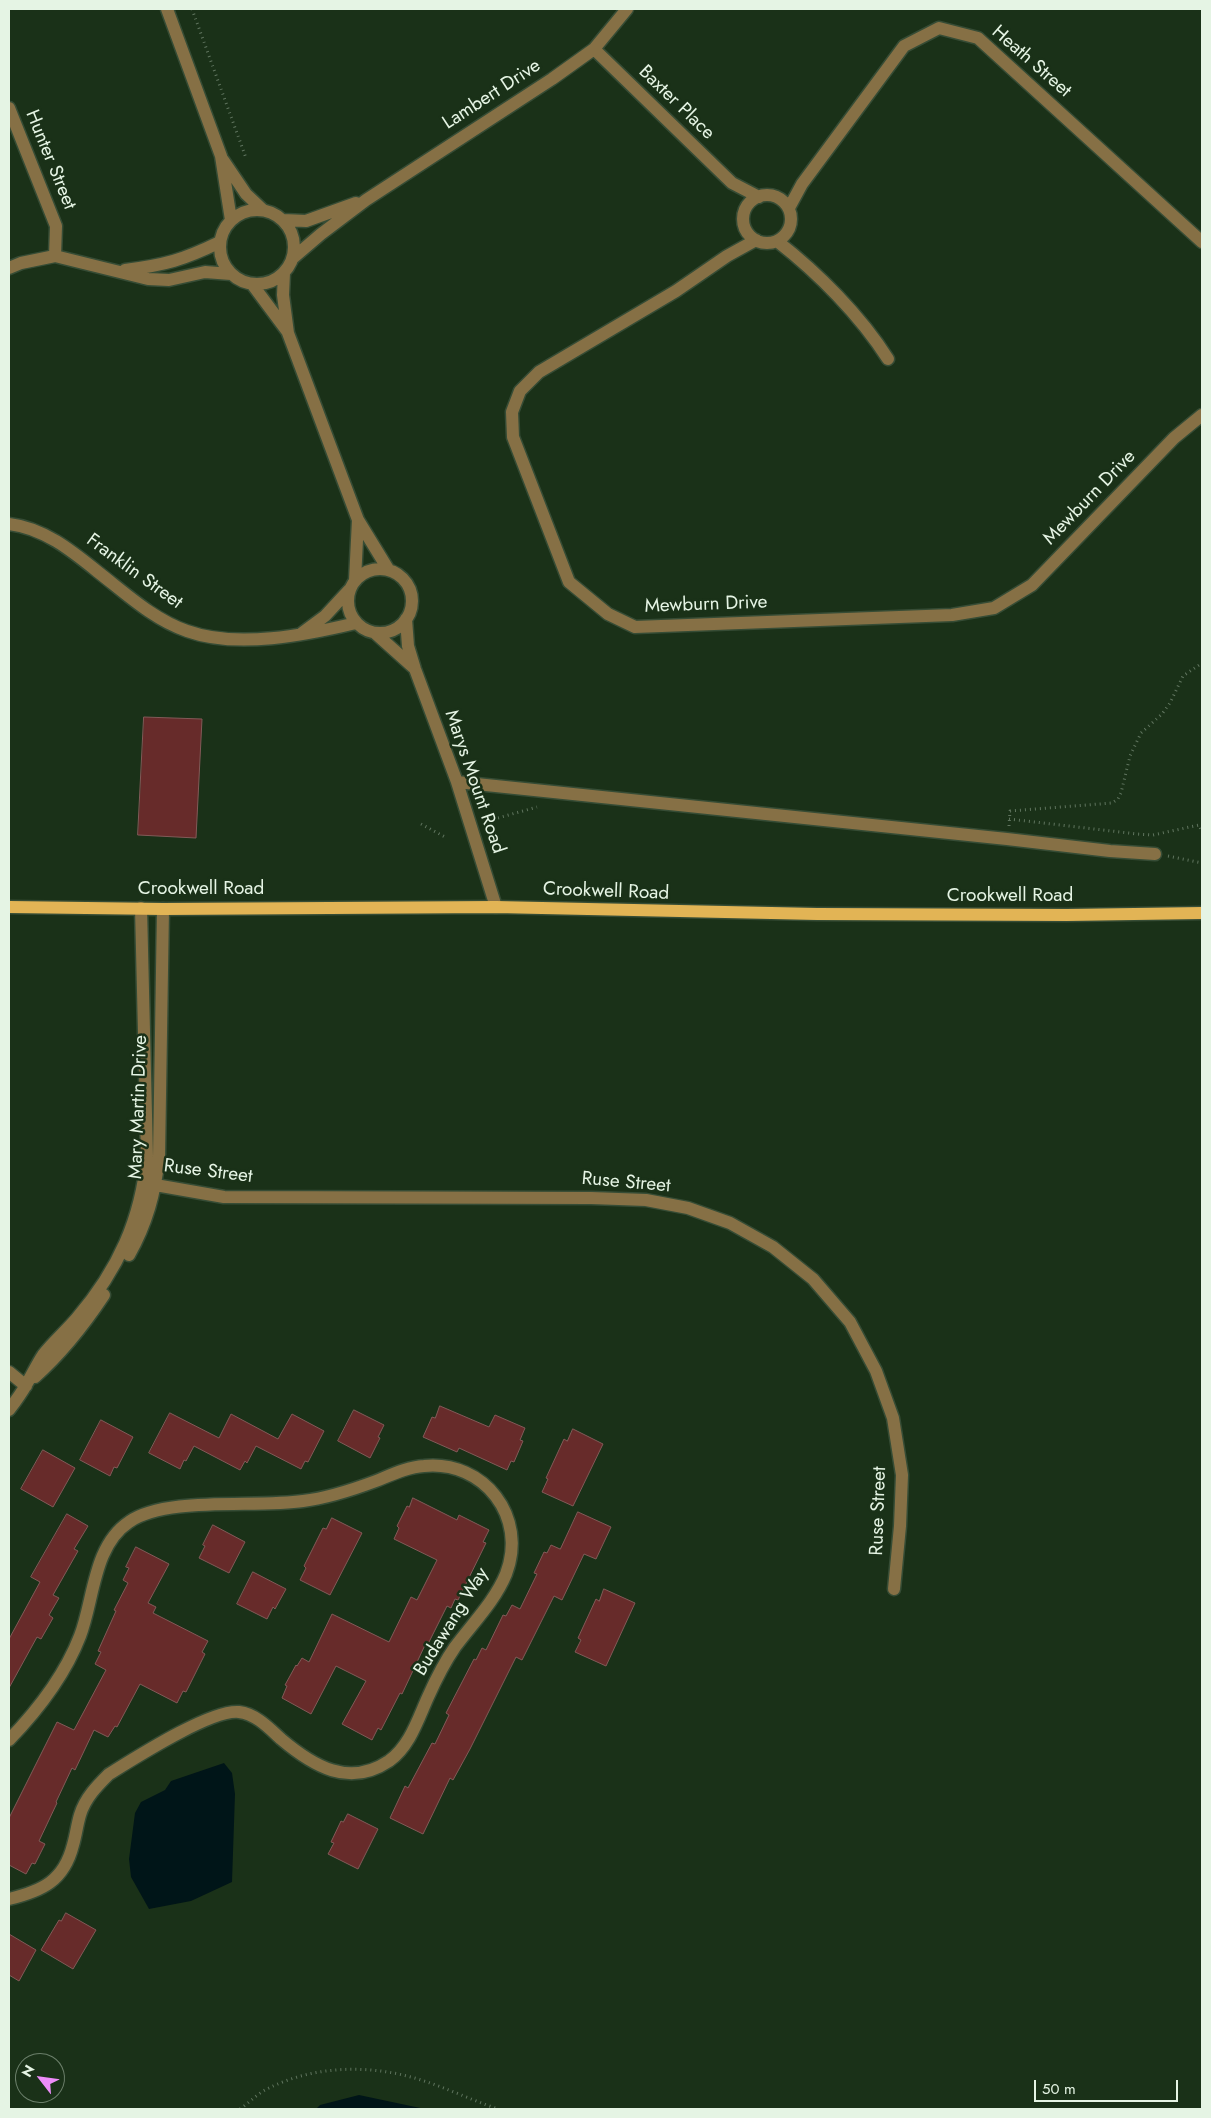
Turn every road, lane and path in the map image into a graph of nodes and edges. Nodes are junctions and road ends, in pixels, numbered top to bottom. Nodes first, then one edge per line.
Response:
1 (167, 9) edge
2 (192, 9) edge
3 (627, 9) edge
4 (594, 49) junction
5 (9, 108) edge
6 (221, 156) junction
7 (246, 158) dead end
8 (732, 183) junction
9 (802, 184) junction
10 (759, 196) junction
11 (778, 198) junction
12 (366, 200) junction
13 (789, 208) junction
14 (746, 209) junction
15 (262, 210) junction
16 (231, 220) junction
17 (283, 220) junction
18 (746, 229) junction
19 (789, 229) junction
20 (756, 240) junction
21 (777, 240) junction
22 (220, 242) junction
23 (1202, 242) edge
24 (55, 256) junction
25 (727, 256) junction
26 (293, 258) junction
27 (800, 258) junction
28 (9, 268) edge
29 (120, 271) junction
30 (284, 273) junction
31 (231, 274) junction
32 (252, 284) junction
33 (288, 333) junction
34 (888, 359) dead end
35 (1202, 416) edge
36 (358, 520) junction
37 (9, 524) edge
38 (388, 569) junction
39 (352, 585) junction
40 (406, 619) junction
41 (356, 623) junction
42 (376, 633) junction
43 (300, 635) junction
44 (1202, 663) edge
45 (415, 669) junction
46 (457, 782) junction
47 (542, 805) dead end
48 (498, 818) dead end
49 (1009, 819) junction
50 (420, 824) dead end
51 (1202, 832) edge
52 (445, 837) dead end
53 (1007, 839) junction
54 (1155, 854) joint
55 (1202, 863) edge
56 (9, 906) edge
57 (496, 907) junction
58 (141, 908) junction
59 (163, 909) junction
60 (1202, 913) edge
61 (150, 1184) junction
62 (9, 1372) edge
63 (26, 1386) junction
64 (9, 1410) edge
65 (894, 1589) dead end
66 (9, 1740) edge
67 (9, 1899) edge
68 (240, 2109) edge
69 (498, 2109) edge

1 - 6 street
2 - 7 path
3 - 4 street, Lambert Drive
4 - 8 street, Baxter Place
4 - 12 street, Lambert Drive
5 - 24 street, Hunter Street
6 - 15 street
6 - 16 street
8 - 10 street, Baxter Place
8 - 14 street, Baxter Place
9 - 11 street, Heath Street
9 - 13 street, Heath Street
9 - 23 street, Heath Street
10 - 11 street
10 - 14 street
11 - 13 street
12 - 17 street, Lambert Drive
12 - 26 street, Lambert Drive
13 - 19 street
14 - 18 street
15 - 16 street
15 - 17 street
16 - 22 street
17 - 26 street
18 - 20 street
18 - 25 street, Mewburn Drive
19 - 21 street
19 - 27 street
20 - 21 street
20 - 25 street, Mewburn Drive
21 - 27 street
22 - 29 street
22 - 31 street
24 - 28 street
24 - 29 street
25 - 35 street, Mewburn Drive
26 - 30 street
27 - 34 street
29 - 31 street
30 - 32 street
30 - 33 street
31 - 32 street
32 - 33 street
33 - 36 street
36 - 38 street
36 - 39 street
37 - 43 street, Franklin Street
38 - 39 street
38 - 40 street
39 - 41 street
39 - 43 street
40 - 42 street
40 - 45 street, Marys Mount Road
41 - 42 street
41 - 43 street, Franklin Street
42 - 45 street, Marys Mount Road
44 - 49 path
45 - 46 street, Marys Mount Road
46 - 53 street
46 - 57 street, Marys Mount Road
47 - 48 path
49 - 51 path
49 - 53 path
50 - 52 path
53 - 54 street
54 - 55 path
56 - 58 main road, Crookwell Road
57 - 59 main road, Crookwell Road
57 - 60 main road, Crookwell Road
58 - 59 main road, Crookwell Road
58 - 61 street, Mary Martin Drive
59 - 61 street, Mary Martin Drive
61 - 63 street, Mary Martin Drive
61 - 65 street, Ruse Street
62 - 63 street
63 - 64 street, Mary Martin Drive
66 - 67 street, Budawang Way
68 - 69 path

